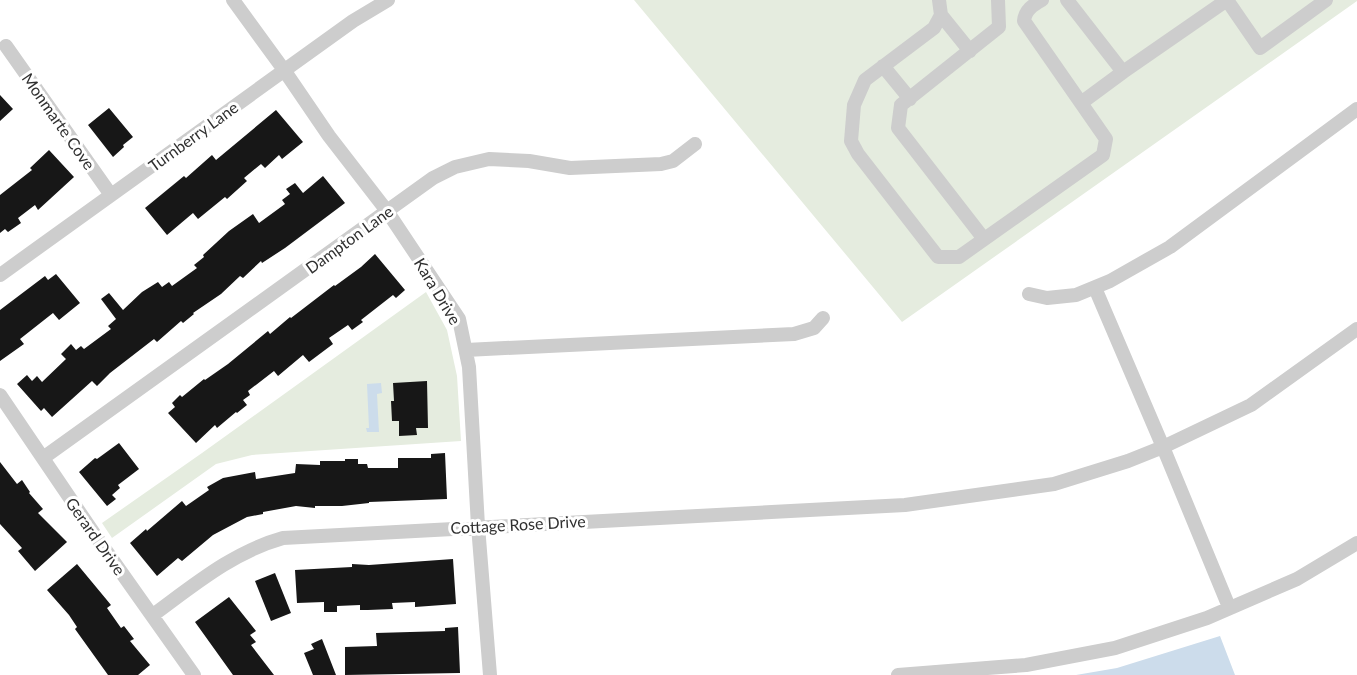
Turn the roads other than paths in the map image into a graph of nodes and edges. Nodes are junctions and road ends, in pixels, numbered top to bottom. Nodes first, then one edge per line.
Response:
1 (232, 0) edge
2 (388, 0) edge
3 (939, 0) edge
4 (1042, 0) edge
5 (1067, 0) edge
6 (1227, 0) edge
7 (1326, 0) edge
8 (998, 7) edge
9 (941, 15) junction
10 (1024, 16) junction
11 (6, 46) dead end
12 (970, 51) junction
13 (884, 66) junction
14 (284, 70) junction
15 (1123, 72) junction
16 (910, 99) junction
17 (1082, 103) junction
18 (1357, 109) edge
19 (694, 144) dead end
20 (111, 195) junction
21 (387, 211) junction
22 (984, 239) junction
23 (0, 275) edge
24 (1095, 288) junction
25 (1029, 294) dead end
26 (823, 318) dead end
27 (1357, 329) edge
28 (466, 350) junction
29 (0, 395) edge
30 (1164, 447) junction
31 (43, 458) junction
32 (478, 526) junction
33 (1357, 543) edge
34 (1229, 607) junction
35 (153, 615) junction
36 (194, 675) edge
37 (490, 675) edge
38 (898, 675) edge

1 - 14 street, Kara Drive
2 - 14 street, Turnberry Lane
3 - 9 street
4 - 10 street
5 - 15 street
6 - 7 street
6 - 15 street
8 - 10 street
8 - 12 street
9 - 12 street
9 - 13 street
10 - 17 street
11 - 20 street, Monmarte Cove
12 - 16 street
13 - 16 street
13 - 22 street
14 - 20 street, Turnberry Lane
14 - 21 street, Kara Drive
15 - 17 street
16 - 22 street
17 - 22 street
18 - 24 street
19 - 21 street, Dampton Lane
20 - 23 street, Turnberry Lane
21 - 28 street, Kara Drive
21 - 31 street, Dampton Lane
24 - 25 street
24 - 30 street
26 - 28 street
27 - 30 street, Cottage Rose Drive
28 - 32 street, Kara Drive
29 - 31 street, Gerard Drive
30 - 32 street, Cottage Rose Drive
30 - 34 street
31 - 35 street, Gerard Drive
32 - 35 street, Cottage Rose Drive
32 - 37 street, Kara Drive
33 - 34 street
34 - 38 street
35 - 36 street, Gerard Drive

